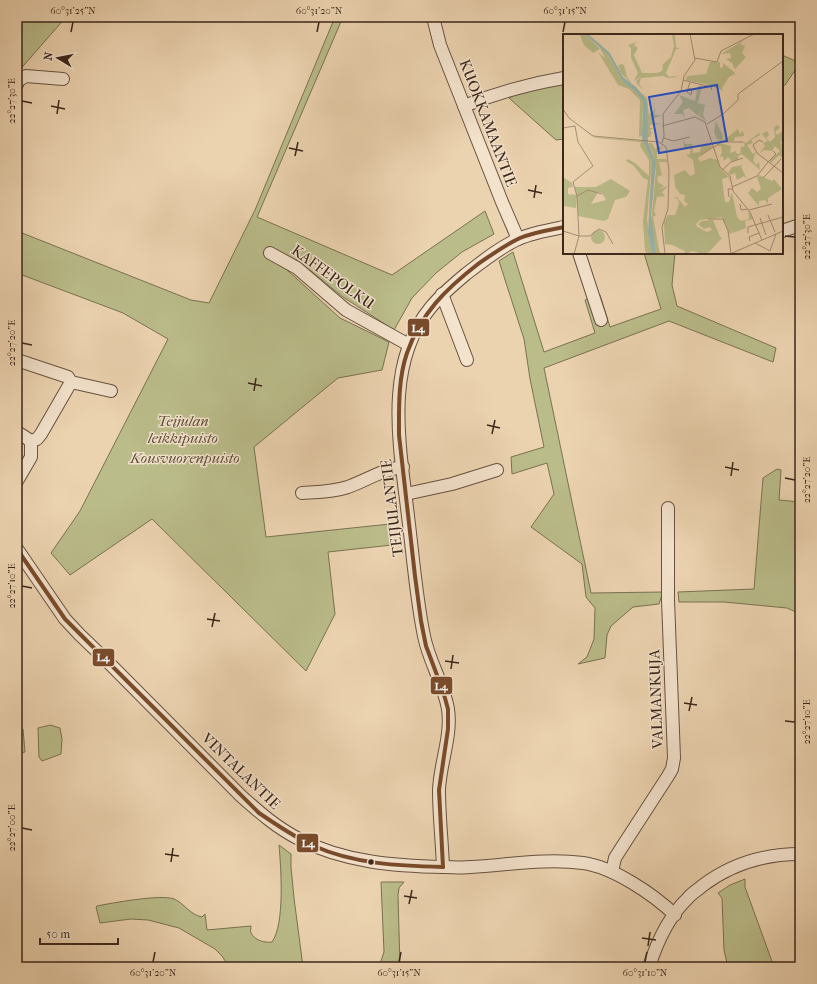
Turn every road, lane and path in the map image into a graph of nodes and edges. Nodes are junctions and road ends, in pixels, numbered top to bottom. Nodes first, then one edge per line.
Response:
1 (433, 17) edge
2 (63, 78) dead end
3 (563, 78) edge
4 (17, 84) edge
5 (464, 106) junction
6 (800, 225) edge
7 (563, 227) edge
8 (783, 231) edge
9 (518, 239) junction
10 (270, 253) dead end
11 (579, 254) edge
12 (442, 294) junction
13 (600, 320) dead end
14 (409, 345) junction
15 (17, 360) edge
16 (467, 360) dead end
17 (72, 382) junction
18 (111, 391) dead end
19 (17, 432) edge
20 (31, 441) junction
21 (403, 467) junction
22 (497, 470) dead end
23 (17, 481) edge
24 (302, 493) dead end
25 (406, 494) junction
26 (668, 508) dead end
27 (17, 549) edge
28 (800, 854) edge
29 (443, 867) junction
30 (612, 872) junction
31 (674, 915) junction
32 (649, 967) edge

1 - 5 street, KUOKKAMAANTIE
2 - 4 street
3 - 5 street
5 - 9 street, KUOKKAMAANTIE
6 - 8 street
7 - 9 street, TEIJULANTIE
9 - 12 street, TEIJULANTIE
10 - 14 street, KAFFEPOLKU
11 - 13 street
12 - 14 street, TEIJULANTIE
12 - 16 street
14 - 21 street, TEIJULANTIE
15 - 17 street
17 - 18 street
17 - 20 street
19 - 20 street
20 - 23 street
21 - 24 street
21 - 25 street, TEIJULANTIE
22 - 25 street
25 - 29 street, TEIJULANTIE
26 - 30 street, VALMANKUJA
27 - 29 street, VINTALANTIE
28 - 31 street
29 - 30 street, VINTALANTIE
30 - 31 street, VINTALANTIE
31 - 32 street

